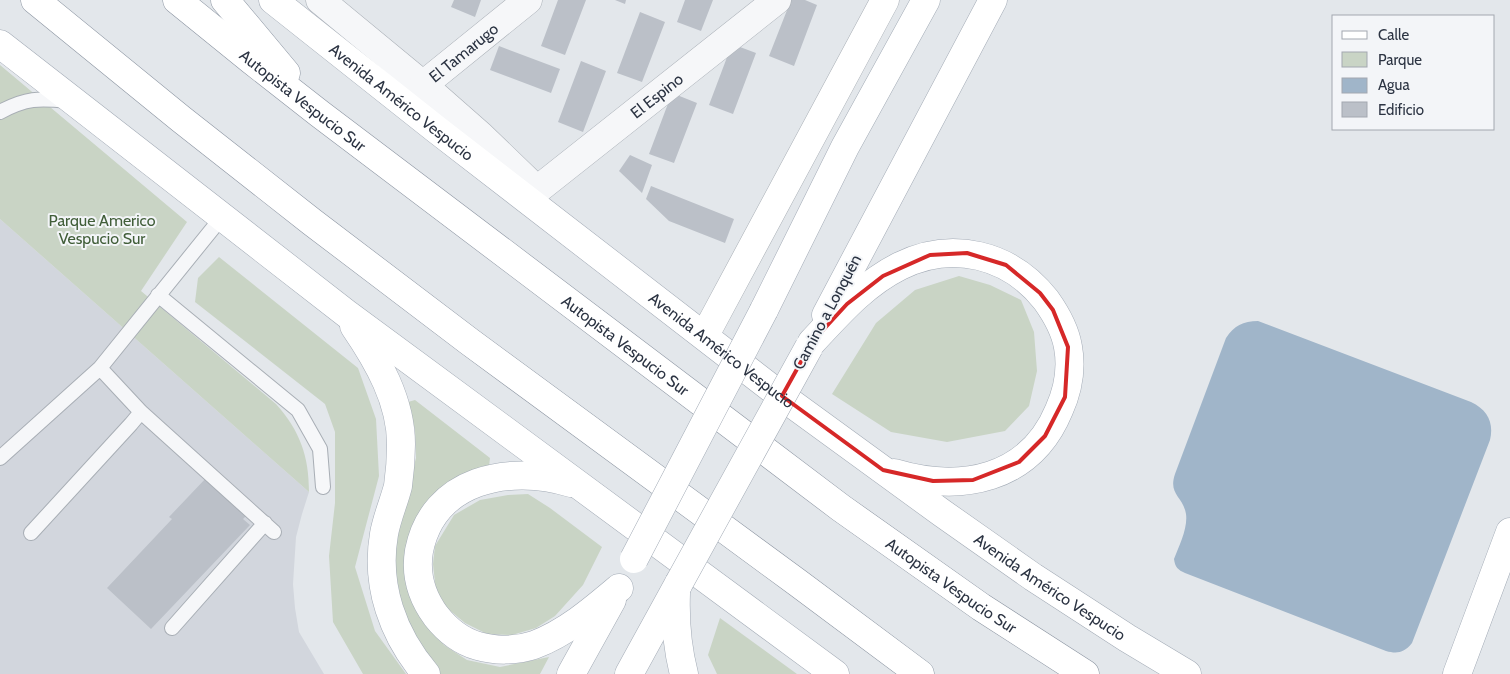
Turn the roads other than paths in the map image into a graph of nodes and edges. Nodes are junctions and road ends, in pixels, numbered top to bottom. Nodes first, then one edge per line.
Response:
1 (35, 0) edge
2 (177, 0) edge
3 (225, 0) edge
4 (273, 0) edge
5 (320, 0) edge
6 (528, 0) edge
7 (777, 0) edge
8 (885, 0) edge
9 (926, 0) edge
10 (993, 0) edge
11 (0, 44) edge
12 (423, 84) junction
13 (73, 102) junction
14 (0, 112) edge
15 (320, 114) junction
16 (537, 190) junction
17 (222, 217) junction
18 (593, 251) junction
19 (158, 295) junction
20 (347, 314) junction
21 (705, 336) junction
22 (811, 344) junction
23 (100, 368) junction
24 (141, 412) junction
25 (0, 458) edge
26 (883, 470) junction
27 (579, 486) junction
28 (323, 487) dead end
29 (1510, 532) edge
30 (31, 533) dead end
31 (677, 586) junction
32 (618, 588) junction
33 (172, 628) dead end
34 (426, 674) edge
35 (571, 674) edge
36 (629, 674) edge
37 (684, 674) edge
38 (835, 674) edge
39 (920, 674) edge
40 (1085, 674) edge
41 (1187, 674) edge
42 (1457, 674) edge

1 - 39 main road
2 - 15 main road, Autopista Vespucio Sur
3 - 15 main road
4 - 18 main road, Avenida Américo Vespucio
5 - 12 street, Avenida Américo Vespucio
6 - 12 street, El Tamarugo
7 - 16 street, El Espino
8 - 21 main road
9 - 32 main road, bridge
10 - 22 main road, Camino a Lonquén
11 - 13 main road
12 - 16 street, Avenida Américo Vespucio
13 - 14 lane
13 - 17 main road
15 - 40 main road, Autopista Vespucio Sur
16 - 18 main road
17 - 19 lane
17 - 20 main road
18 - 21 main road, Avenida Américo Vespucio
19 - 23 lane
19 - 28 lane
20 - 27 main road
20 - 34 main road
21 - 26 main road, Avenida Américo Vespucio
22 - 26 main road
22 - 31 main road, Camino a Lonquén, bridge
23 - 24 lane
23 - 25 lane
24 - 30 lane
24 - 33 lane
26 - 41 main road, Avenida Américo Vespucio
27 - 32 main road
27 - 38 main road
29 - 42 main road
31 - 36 main road, Camino a Lonquén
31 - 37 main road
32 - 35 main road

